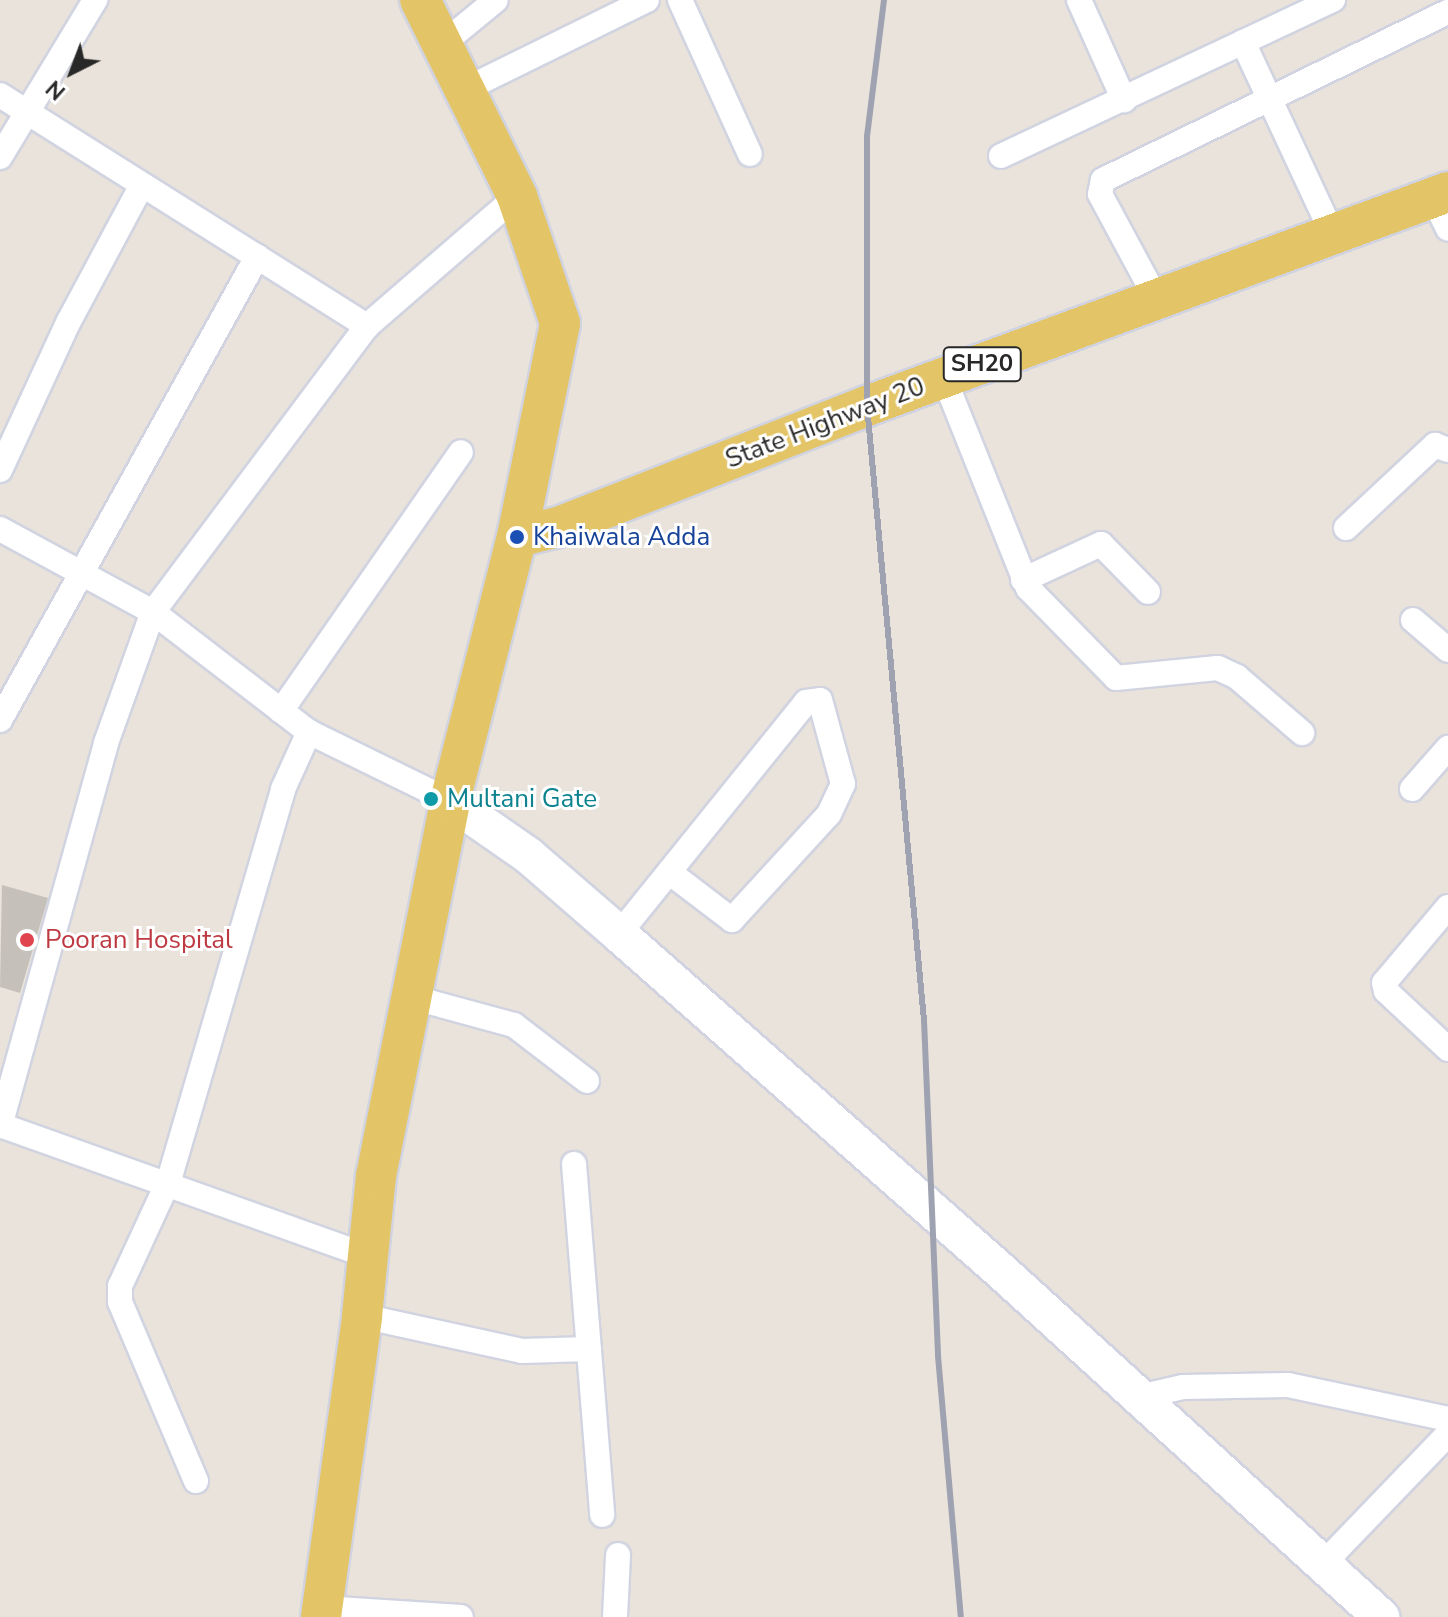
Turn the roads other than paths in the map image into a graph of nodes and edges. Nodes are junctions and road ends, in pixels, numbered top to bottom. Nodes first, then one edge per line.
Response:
1 (95, 0) edge
2 (420, 0) edge
3 (496, 0) edge
4 (647, 0) edge
5 (680, 0) edge
6 (1079, 0) edge
7 (1333, 0) edge
8 (1448, 12) edge
9 (1243, 42) junction
10 (440, 46) junction
11 (462, 91) junction
12 (0, 95) edge
13 (1124, 100) junction
14 (1272, 102) junction
15 (27, 111) junction
16 (750, 154) dead end
17 (1001, 156) dead end
18 (0, 157) edge
19 (142, 185) junction
20 (517, 196) junction
21 (1443, 206) edge
22 (1333, 235) junction
23 (257, 257) junction
24 (1157, 300) junction
25 (367, 326) junction
26 (944, 378) junction
27 (1448, 450) edge
28 (461, 452) dead end
29 (0, 470) edge
30 (1346, 528) dead end
31 (0, 529) edge
32 (517, 537) junction
33 (82, 572) junction
34 (1023, 580) junction
35 (1148, 592) dead end
36 (153, 612) junction
37 (1413, 620) dead end
38 (1448, 650) edge
39 (281, 711) junction
40 (0, 720) edge
41 (309, 732) junction
42 (1302, 733) dead end
43 (1448, 748) edge
44 (1412, 789) dead end
45 (450, 801) junction
46 (669, 872) junction
47 (1448, 907) edge
48 (619, 934) junction
49 (411, 997) junction
50 (1448, 1049) edge
51 (587, 1081) dead end
52 (0, 1126) edge
53 (574, 1164) dead end
54 (166, 1186) junction
55 (368, 1256) junction
56 (362, 1316) junction
57 (589, 1349) junction
58 (1139, 1397) junction
59 (1447, 1432) edge
60 (196, 1481) dead end
61 (602, 1515) dead end
62 (618, 1555) dead end
63 (1323, 1564) junction
64 (322, 1612) edge
65 (461, 1617) edge
66 (615, 1617) edge
67 (1381, 1617) edge

1 - 15 street
2 - 10 main road
3 - 10 street
4 - 11 street
5 - 16 street
6 - 13 street
7 - 9 street
8 - 14 street
9 - 13 street
9 - 14 street
10 - 11 main road
11 - 20 main road
12 - 15 street
13 - 17 street
14 - 22 street
14 - 24 street
15 - 18 street
15 - 19 street
19 - 23 street
19 - 29 street
20 - 25 street
20 - 32 main road
21 - 22 main road, State Highway 20 / SH20
22 - 24 main road, State Highway 20 / SH20
23 - 25 street
23 - 33 street
24 - 26 main road, State Highway 20 / SH20
25 - 36 street
26 - 32 main road, State Highway 20 / SH20
26 - 34 street
27 - 30 street
28 - 39 street
31 - 33 street
32 - 45 main road
33 - 36 street
33 - 40 street
34 - 35 street
34 - 42 street
36 - 39 street
36 - 52 street
37 - 38 street
39 - 41 street
41 - 45 street
41 - 54 street
43 - 44 street
45 - 48 street
45 - 49 main road
46 - 46 street
46 - 48 street
47 - 50 street
48 - 58 street
49 - 51 street
49 - 55 main road
52 - 54 street
53 - 57 street
54 - 55 street
54 - 60 street
55 - 56 main road
56 - 57 street
56 - 64 main road
57 - 61 street
58 - 59 street
58 - 63 street
59 - 63 street
62 - 66 street
63 - 67 street
64 - 65 street

